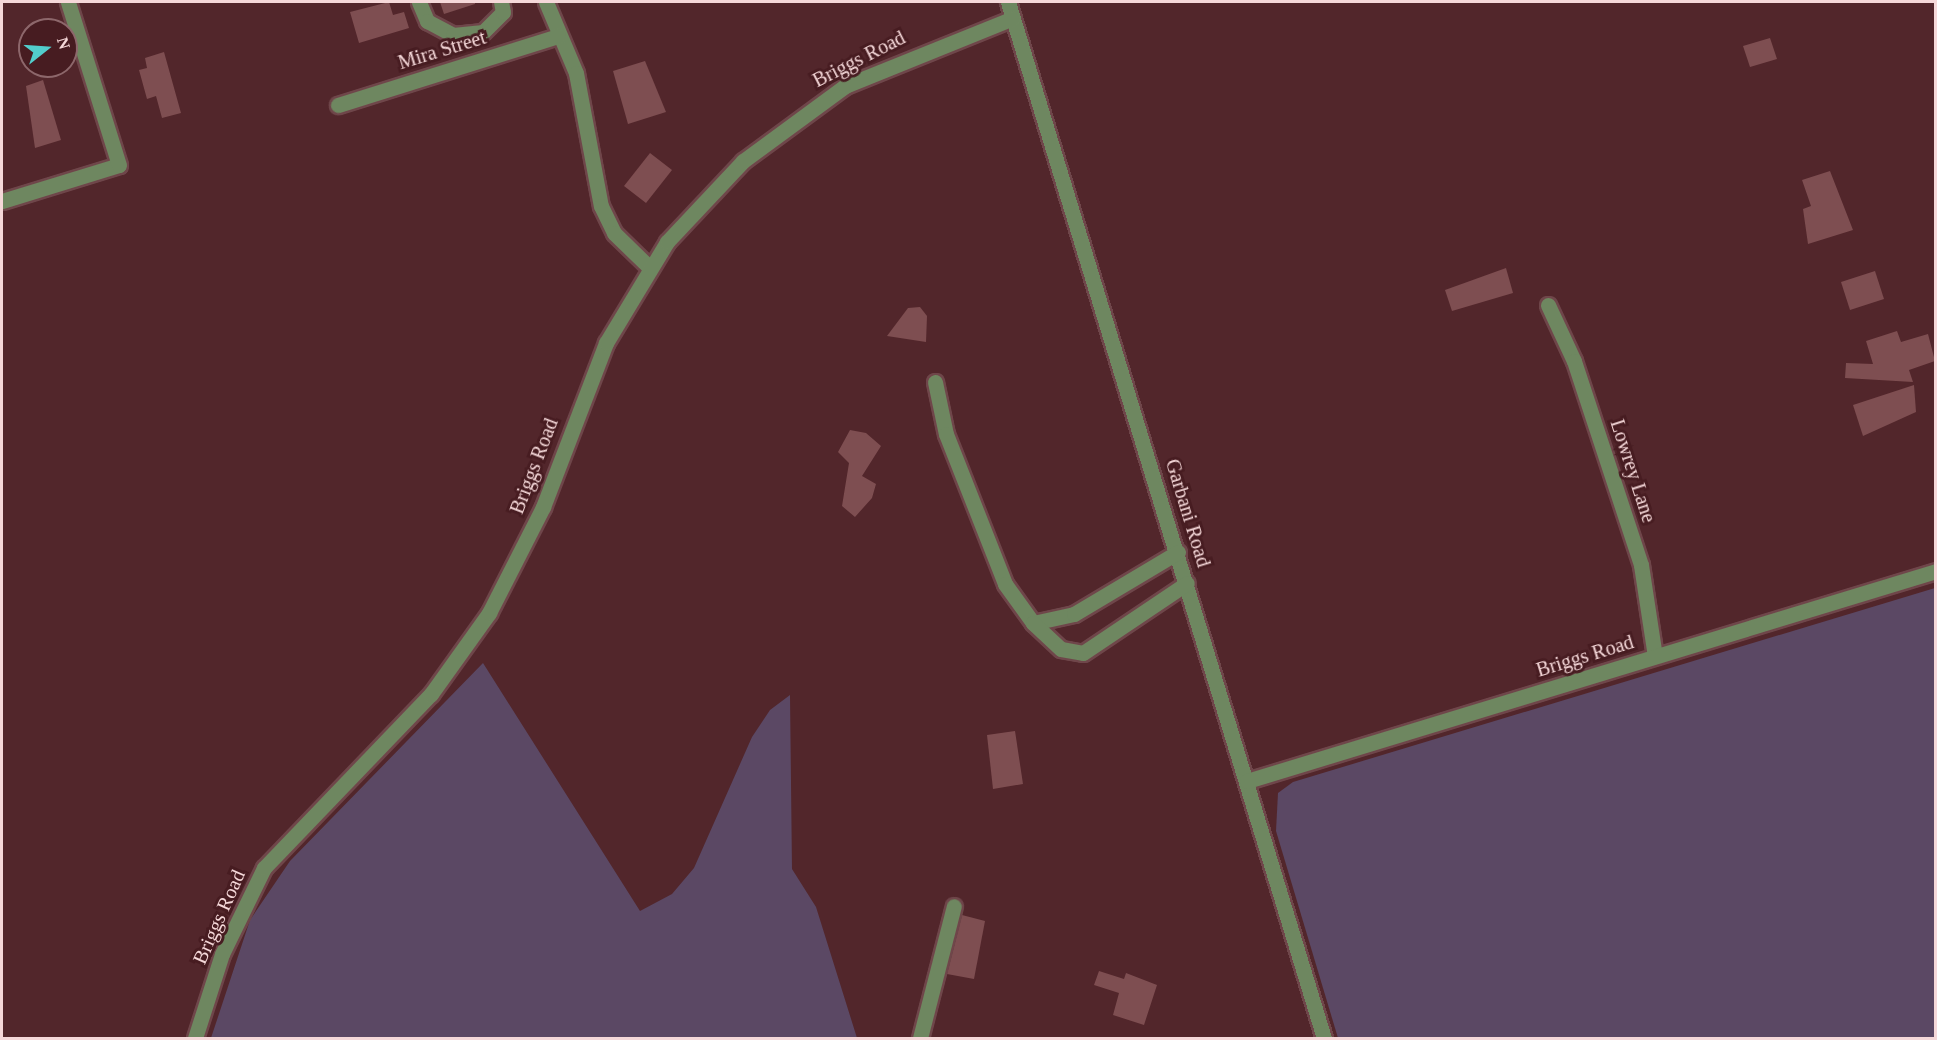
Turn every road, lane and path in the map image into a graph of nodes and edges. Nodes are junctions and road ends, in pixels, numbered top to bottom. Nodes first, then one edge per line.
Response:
1 (68, 2) edge
2 (419, 2) edge
3 (501, 2) edge
4 (546, 2) edge
5 (1008, 2) edge
6 (1013, 18) junction
7 (558, 36) junction
8 (339, 105) dead end
9 (2, 201) edge
10 (649, 267) junction
11 (1548, 305) dead end
12 (935, 382) dead end
13 (1178, 552) junction
14 (1935, 571) edge
15 (1187, 583) junction
16 (1033, 623) junction
17 (1655, 656) junction
18 (1247, 781) junction
19 (954, 906) dead end
20 (195, 1038) edge
21 (920, 1038) edge
22 (1324, 1038) edge

1 - 9 street
2 - 3 street
4 - 7 street
5 - 6 street, Garbani Road
6 - 10 street, Briggs Road
6 - 13 street, Garbani Road
7 - 8 street, Mira Street
7 - 10 street
10 - 20 street, Briggs Road
11 - 17 street, Lowrey Lane
12 - 16 street
13 - 15 street, Garbani Road
13 - 16 street
14 - 17 street, Briggs Road
15 - 16 street
15 - 18 street, Garbani Road
17 - 18 street, Briggs Road
18 - 22 street, Garbani Road
19 - 21 street

